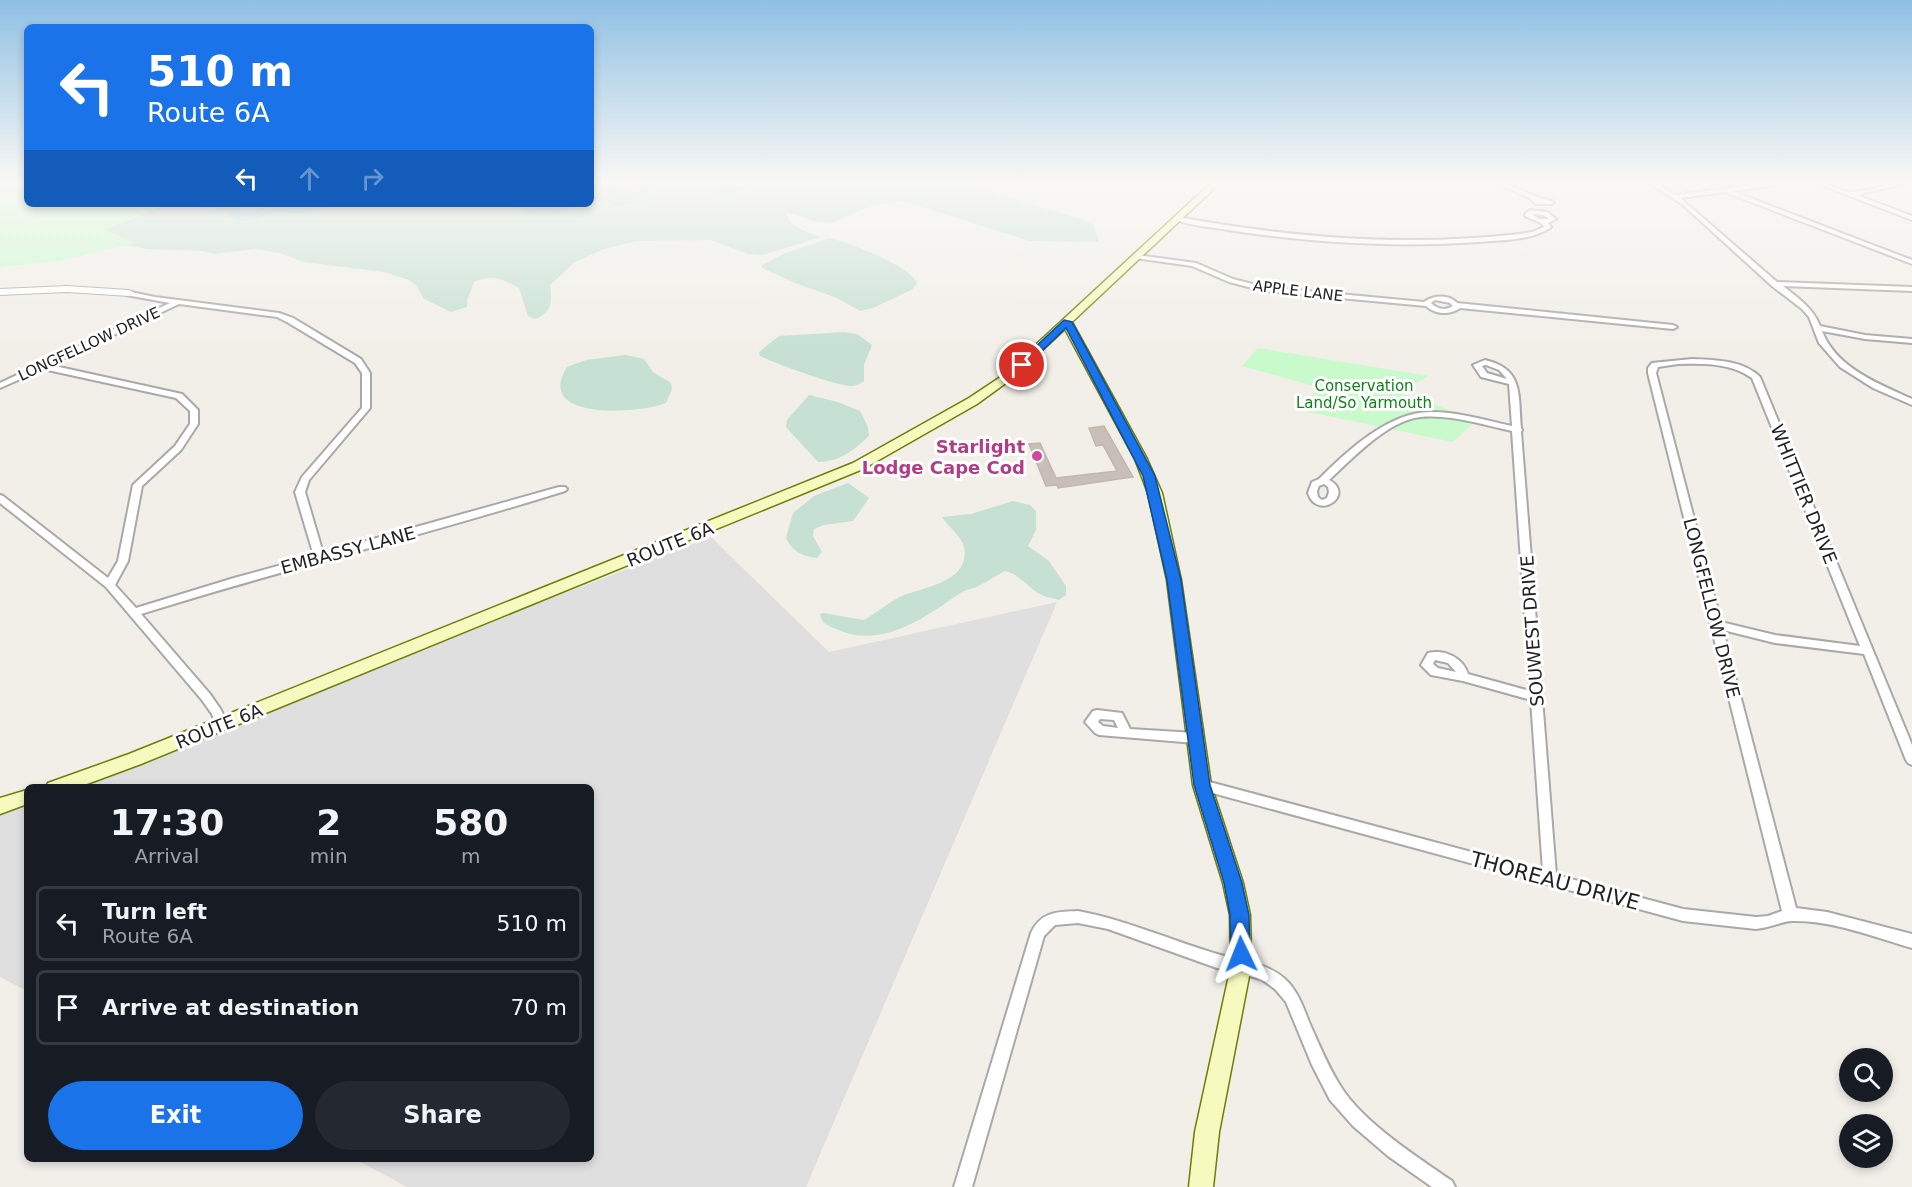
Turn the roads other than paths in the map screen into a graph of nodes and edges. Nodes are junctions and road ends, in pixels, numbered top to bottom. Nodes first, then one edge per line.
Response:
1 (1157, 238) edge
2 (1298, 238) edge
3 (1493, 238) edge
4 (1722, 238) edge
5 (1850, 238) edge
6 (1137, 257) junction
7 (1912, 262) edge
8 (1775, 284) junction
9 (1912, 289) edge
10 (0, 292) edge
11 (129, 293) joint
12 (178, 302) junction
13 (1427, 304) junction
14 (1457, 305) junction
15 (1067, 322) junction
16 (1673, 327) dead end
17 (1817, 328) junction
18 (1912, 341) edge
19 (1718, 363) joint
20 (43, 366) junction
21 (1513, 383) dead end
22 (0, 386) edge
23 (1912, 402) edge
24 (1518, 430) junction
25 (1323, 480) dead end
26 (562, 489) dead end
27 (0, 498) edge
28 (319, 557) junction
29 (110, 585) junction
30 (135, 612) junction
31 (1718, 625) junction
32 (1868, 651) junction
33 (1463, 677) dead end
34 (1536, 696) junction
35 (221, 724) junction
36 (1125, 733) dead end
37 (1195, 738) junction
38 (1912, 760) edge
39 (65, 784) edge
40 (1202, 785) junction
41 (24, 798) edge
42 (0, 806) edge
43 (1550, 879) junction
44 (1790, 914) junction
45 (1912, 941) edge
46 (1241, 966) junction
47 (1436, 1184) edge
48 (963, 1187) edge
49 (1201, 1187) edge

1 - 6 main road, ROUTE 6A
2 - 3 street
4 - 8 street
5 - 7 street
6 - 13 street, APPLE LANE
6 - 15 main road, ROUTE 6A
8 - 9 street
8 - 17 street
10 - 11 street
11 - 12 street
12 - 20 street, LONGFELLOW DRIVE
12 - 28 street
13 - 14 street, APPLE LANE
13 - 14 street, APPLE LANE
14 - 16 street, APPLE LANE
15 - 35 main road, ROUTE 6A
15 - 37 main road
17 - 18 street
17 - 23 street
19 - 31 street, LONGFELLOW DRIVE
19 - 32 street, WHITTIER DRIVE
20 - 22 street, LONGFELLOW DRIVE
20 - 29 street
21 - 24 street, SOUWEST DRIVE
24 - 25 street
24 - 34 street, SOUWEST DRIVE
26 - 28 street, EMBASSY LANE
27 - 29 street
28 - 30 street, EMBASSY LANE
29 - 30 street
30 - 35 street
31 - 32 street
31 - 44 street, LONGFELLOW DRIVE
32 - 38 street, WHITTIER DRIVE
33 - 34 street
34 - 43 street, SOUWEST DRIVE
35 - 39 main road, ROUTE 6A
36 - 37 street
37 - 40 main road
40 - 43 street, THOREAU DRIVE
40 - 46 main road
41 - 42 main road
43 - 44 street, THOREAU DRIVE
44 - 45 street, THOREAU DRIVE
46 - 47 street
46 - 48 street
46 - 49 main road

